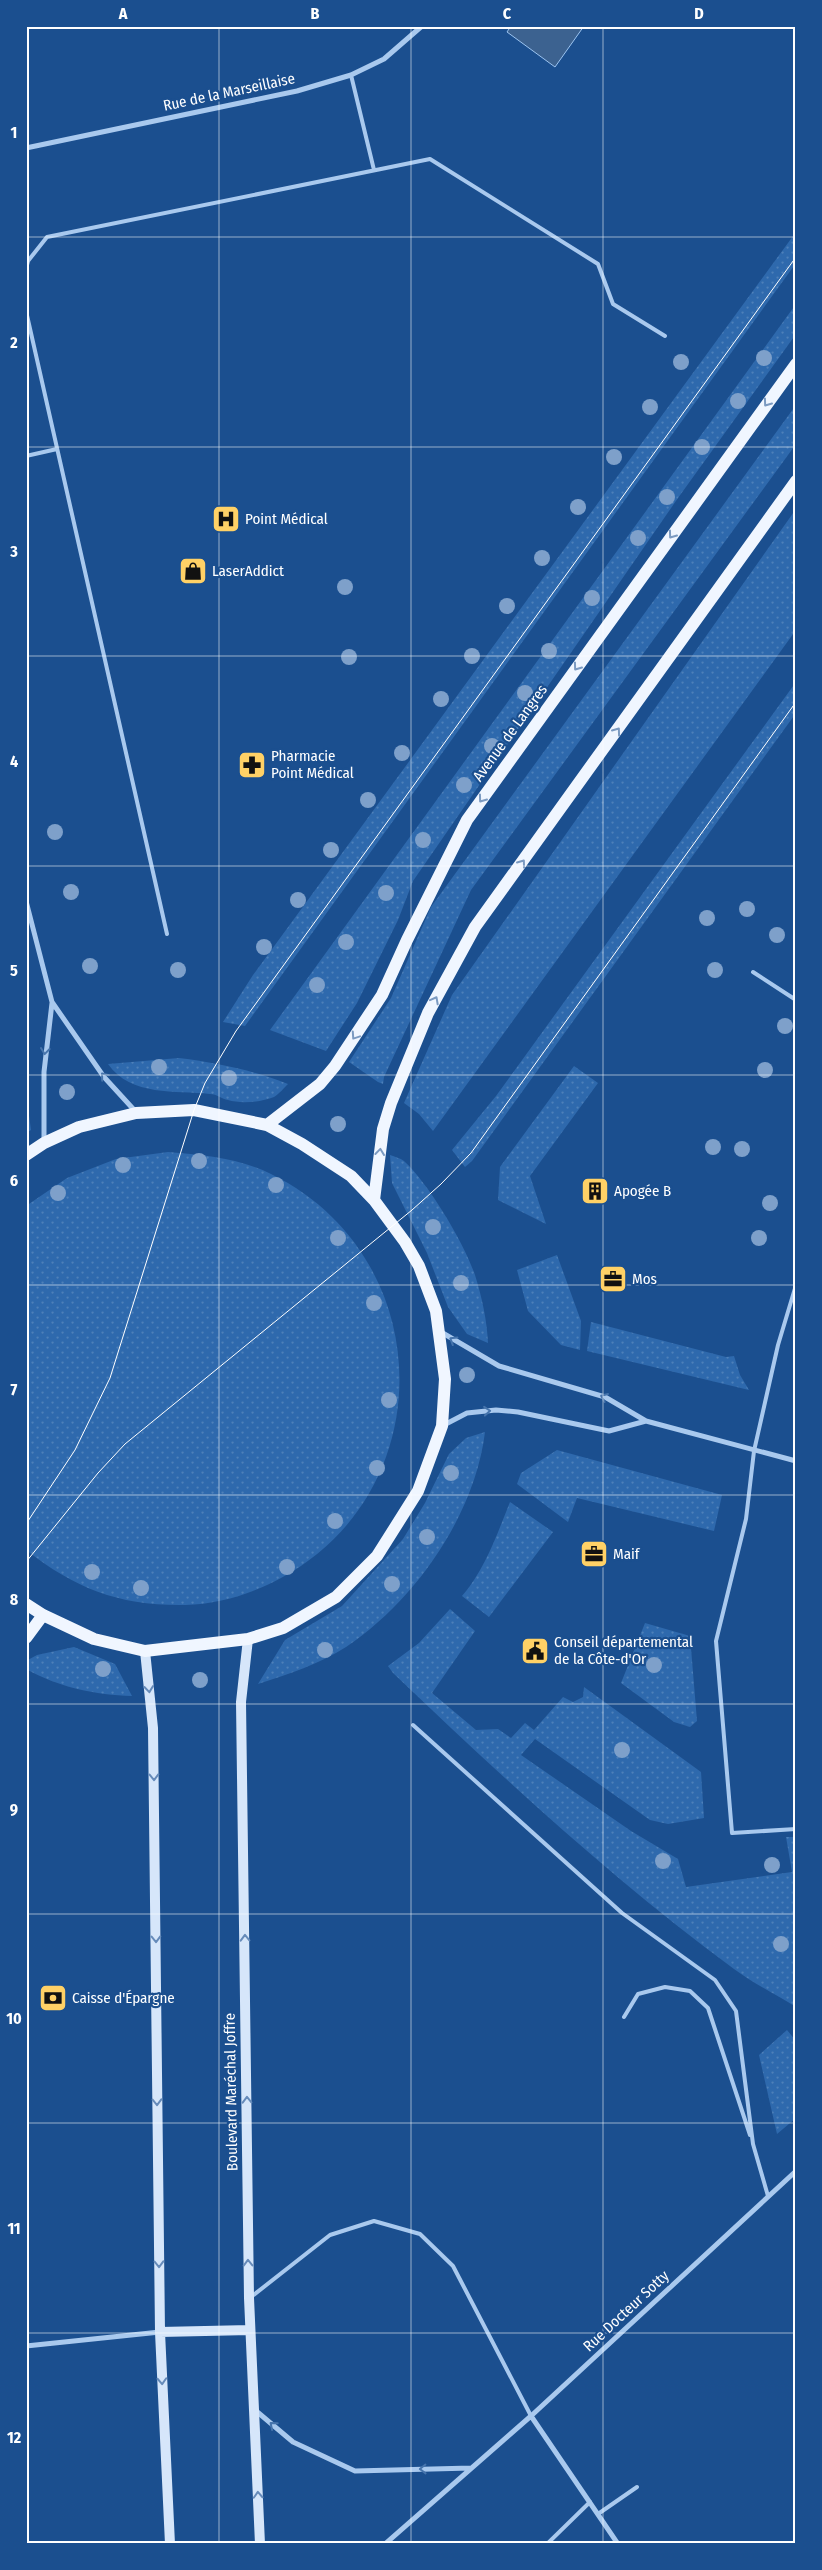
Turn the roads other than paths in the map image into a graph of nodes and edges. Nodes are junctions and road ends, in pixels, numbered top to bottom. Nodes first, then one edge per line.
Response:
1 (422, 26) edge
2 (351, 75) junction
3 (26, 148) edge
4 (374, 170) junction
5 (26, 269) edge
6 (26, 311) edge
7 (665, 336) dead end
8 (796, 364) edge
9 (57, 449) junction
10 (26, 456) edge
11 (796, 481) edge
12 (26, 902) edge
13 (166, 934) dead end
14 (753, 972) dead end
15 (796, 1000) edge
16 (52, 1002) junction
17 (136, 1113) junction
18 (267, 1125) junction
19 (44, 1143) junction
20 (26, 1155) edge
21 (374, 1200) junction
22 (796, 1285) edge
23 (438, 1330) junction
24 (646, 1421) junction
25 (442, 1426) junction
26 (754, 1451) junction
27 (796, 1461) edge
28 (26, 1604) edge
29 (43, 1615) junction
30 (26, 1638) edge
31 (248, 1639) junction
32 (145, 1651) junction
33 (413, 1725) dead end
34 (796, 1829) edge
35 (624, 2017) dead end
36 (753, 2144) junction
37 (796, 2171) edge
38 (768, 2196) junction
39 (249, 2298) junction
40 (250, 2330) junction
41 (160, 2332) junction
42 (26, 2346) edge
43 (254, 2409) junction
44 (531, 2416) junction
45 (471, 2468) junction
46 (637, 2487) dead end
47 (590, 2502) junction
48 (598, 2514) junction
49 (170, 2544) edge
50 (260, 2544) edge
51 (386, 2544) edge
52 (547, 2544) edge
53 (618, 2544) edge

1 - 2 street, Rue de la Marseillaise
2 - 3 street, Rue de la Marseillaise
2 - 4 lane
4 - 5 lane
4 - 7 lane
6 - 9 lane
8 -> 18 main road, Avenue de Langres
9 - 10 lane
9 - 13 lane
21 -> 11 main road
12 - 16 street
14 - 15 lane
17 -> 16 street
16 -> 19 street
17 - 18 main road
17 - 19 main road
18 - 21 main road
19 - 20 main road
21 - 23 main road
22 - 26 lane
24 -> 23 street
23 - 25 main road
25 -> 24 street
24 - 26 street
25 - 31 main road
26 - 27 street
26 - 34 lane
28 - 29 main road
29 - 30 main road
29 - 32 main road
31 - 32 main road
39 -> 31 main road, Boulevard Maréchal Joffre
32 -> 41 main road
33 - 36 lane
35 - 36 lane
36 - 38 lane
37 - 38 street, Rue Docteur Sotty
38 - 44 street, Rue Docteur Sotty
39 - 40 main road, Boulevard Maréchal Joffre
39 - 44 lane
40 - 41 main road
40 - 43 main road, Boulevard Maréchal Joffre
41 - 42 street
41 -> 49 main road
45 -> 43 street
50 -> 43 main road, Boulevard Maréchal Joffre
44 - 45 street, Rue Docteur Sotty
44 - 47 street
45 - 51 street, Rue Docteur Sotty
46 - 48 lane
47 - 48 street
47 - 52 lane
48 - 53 street

